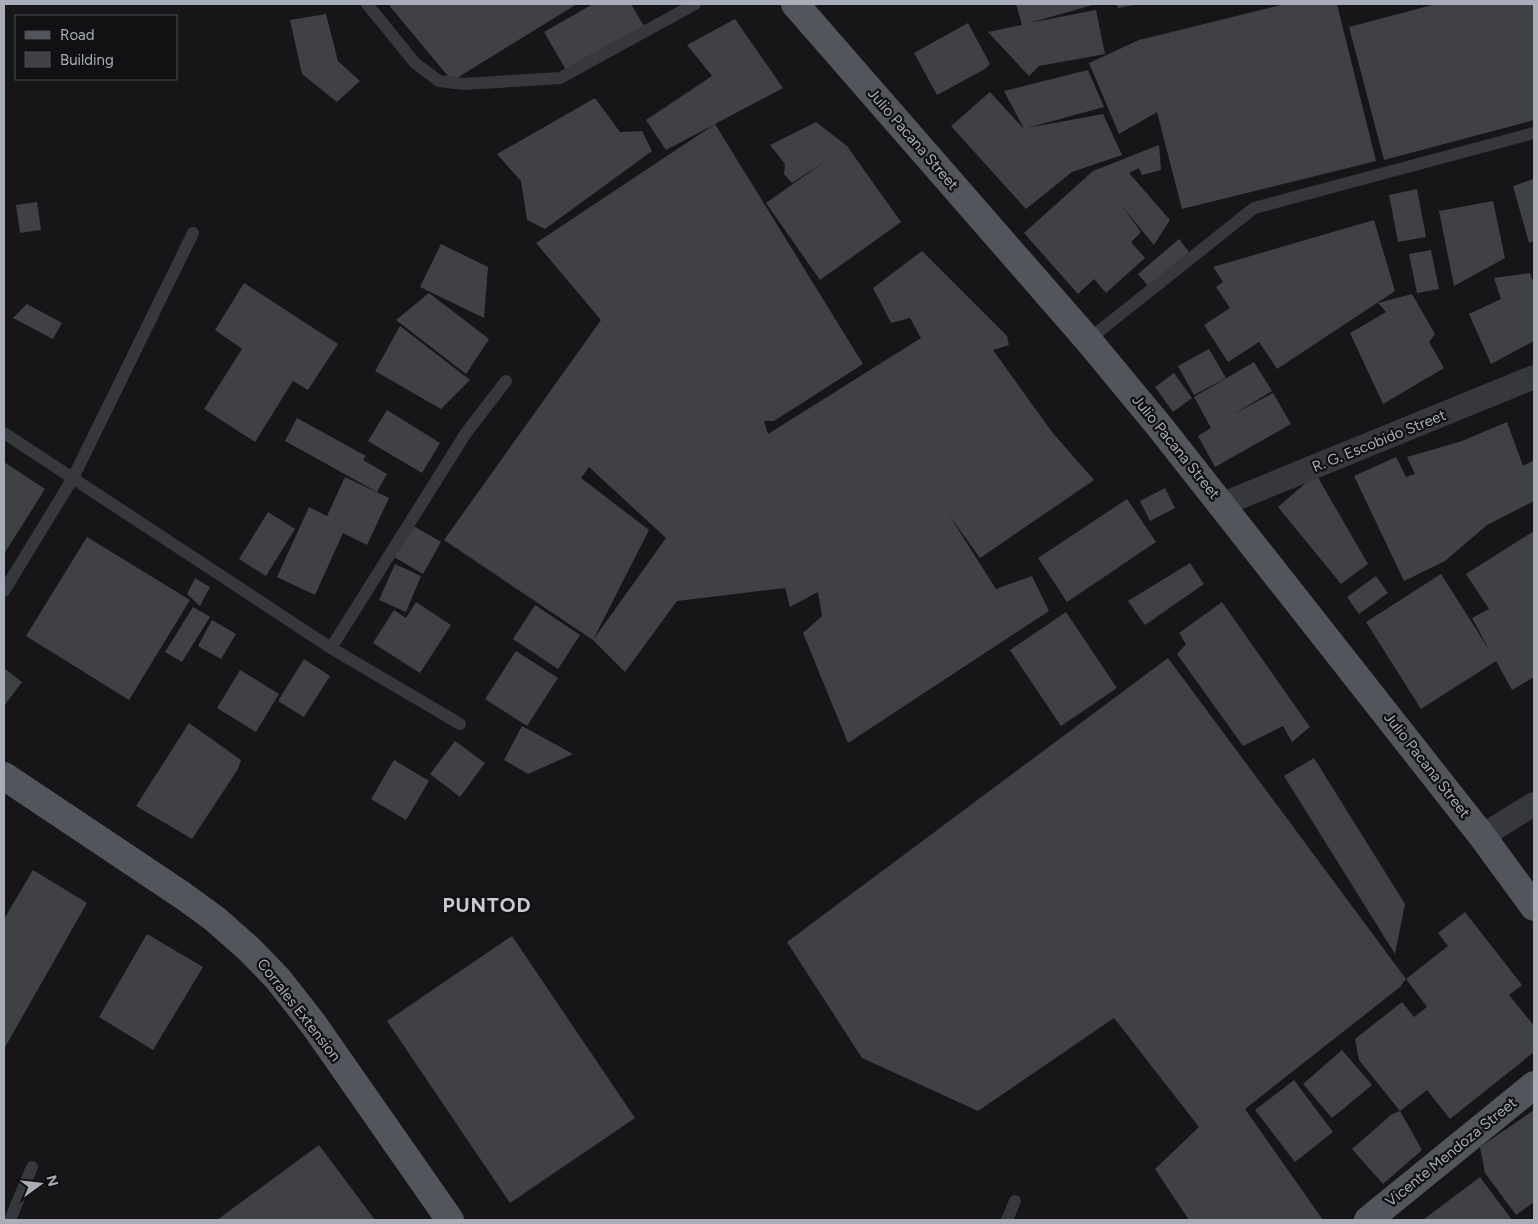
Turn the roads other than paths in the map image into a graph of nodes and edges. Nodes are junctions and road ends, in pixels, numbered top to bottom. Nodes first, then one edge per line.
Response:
1 (367, 4) edge
2 (695, 4) edge
3 (796, 4) edge
4 (1534, 133) edge
5 (193, 232) dead end
6 (1088, 340) junction
7 (1534, 377) edge
8 (506, 381) dead end
9 (4, 433) edge
10 (73, 478) junction
11 (1223, 504) junction
12 (4, 591) edge
13 (331, 648) junction
14 (460, 724) dead end
15 (4, 776) edge
16 (1534, 804) edge
17 (1482, 836) junction
18 (1534, 907) edge
19 (1534, 1085) edge
20 (32, 1167) dead end
21 (1015, 1201) dead end
22 (10, 1220) edge
23 (450, 1220) edge
24 (1007, 1220) edge
25 (1368, 1220) edge

1 - 2 lane
3 - 6 main road, Julio Pacana Street
4 - 6 lane
5 - 10 lane
6 - 11 main road, Julio Pacana Street
7 - 11 street, R. G. Escobido Street
8 - 13 lane
9 - 10 lane
10 - 12 lane
10 - 13 lane
11 - 17 main road, Julio Pacana Street
13 - 14 lane
15 - 23 main road, Corrales Extension
16 - 17 street
17 - 18 main road, Julio Pacana Street
19 - 25 main road, Vicente Mendoza Street
20 - 22 lane
21 - 24 lane

